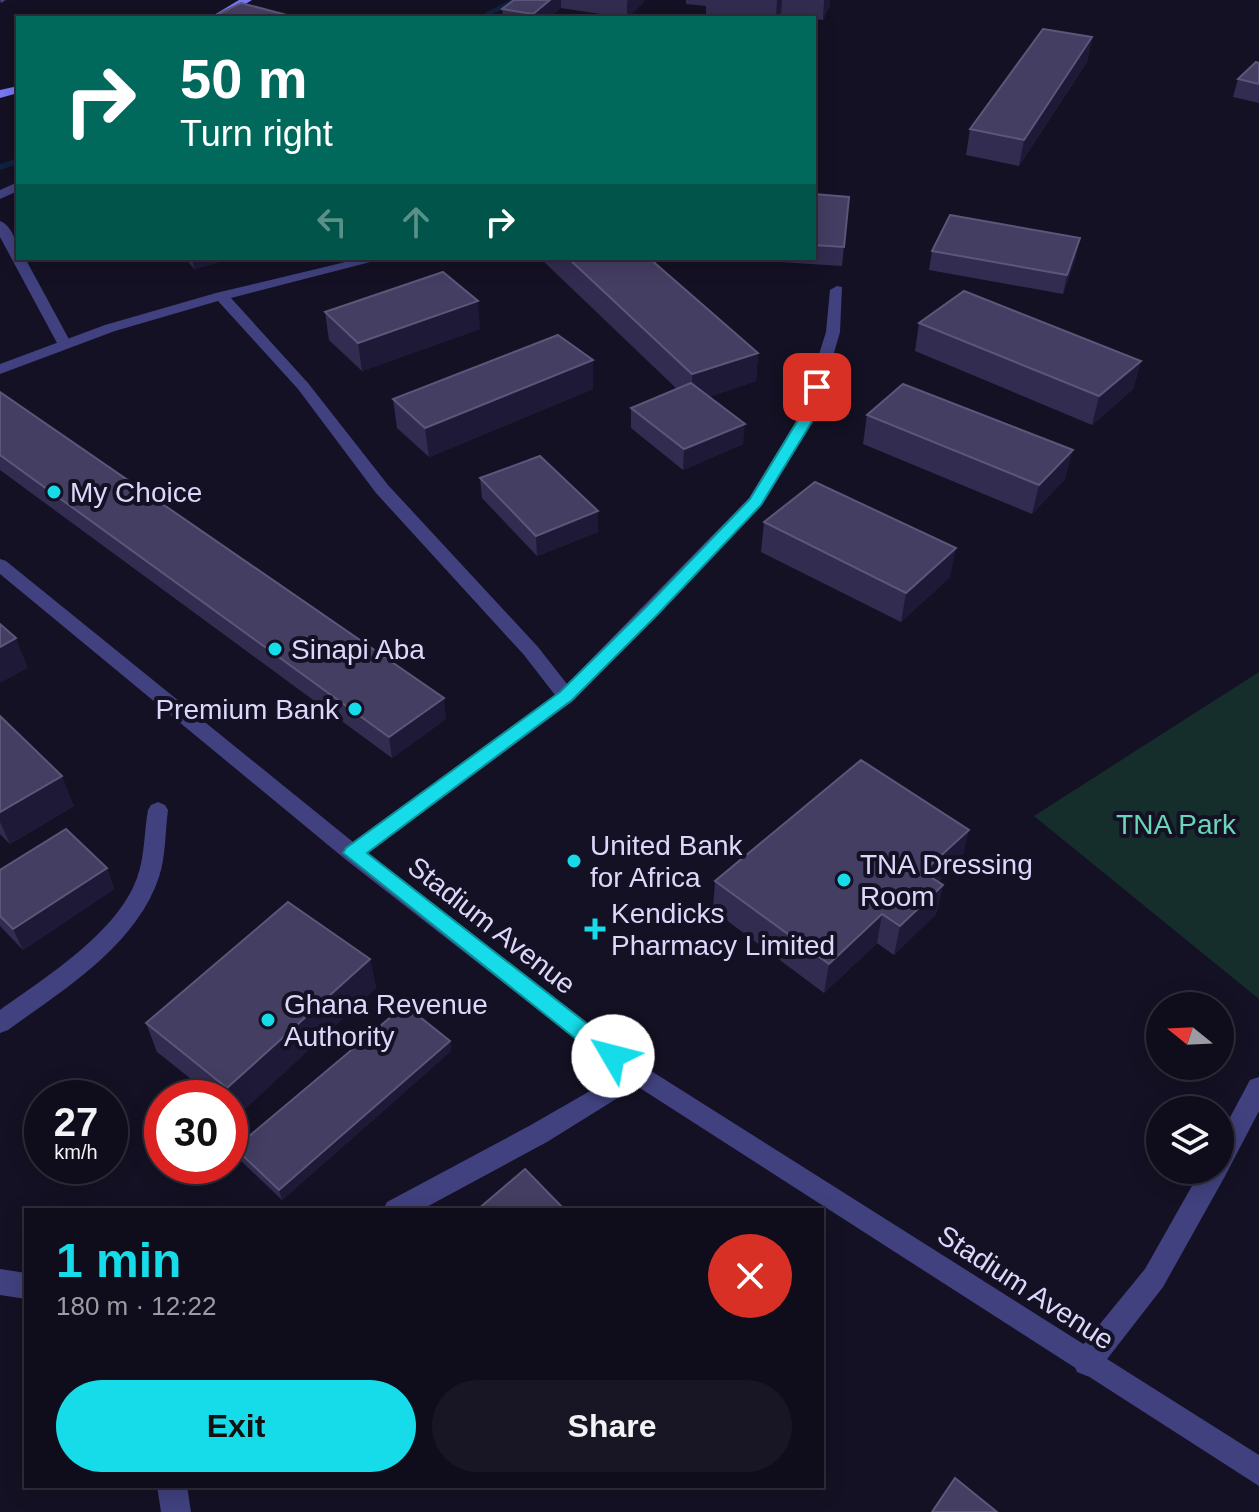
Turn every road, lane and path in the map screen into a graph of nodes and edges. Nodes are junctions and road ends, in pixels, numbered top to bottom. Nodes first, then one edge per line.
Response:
1 (247, 0) edge
2 (218, 16) edge
3 (0, 225) edge
4 (16, 254) edge
5 (19, 260) edge
6 (371, 260) edge
7 (837, 290) dead end
8 (221, 296) junction
9 (64, 343) junction
10 (0, 369) edge
11 (0, 565) edge
12 (566, 696) junction
13 (158, 810) dead end
14 (353, 853) junction
15 (0, 1023) edge
16 (637, 1074) junction
17 (1259, 1087) edge
18 (1234, 1134) edge
19 (1207, 1184) edge
20 (400, 1208) edge
21 (0, 1282) edge
22 (24, 1286) edge
23 (1087, 1362) junction
24 (1259, 1472) edge
25 (172, 1488) edge
26 (176, 1512) edge

1 - 2 street
3 - 4 street
5 - 9 street
6 - 8 street
7 - 12 street
8 - 9 street
8 - 12 street
9 - 10 street
11 - 14 street, Stadium Avenue
12 - 14 street
13 - 15 street
14 - 16 street, Stadium Avenue
16 - 20 street
16 - 23 street, Stadium Avenue
17 - 18 street
19 - 23 street
21 - 22 street
23 - 24 street, Stadium Avenue
25 - 26 street

